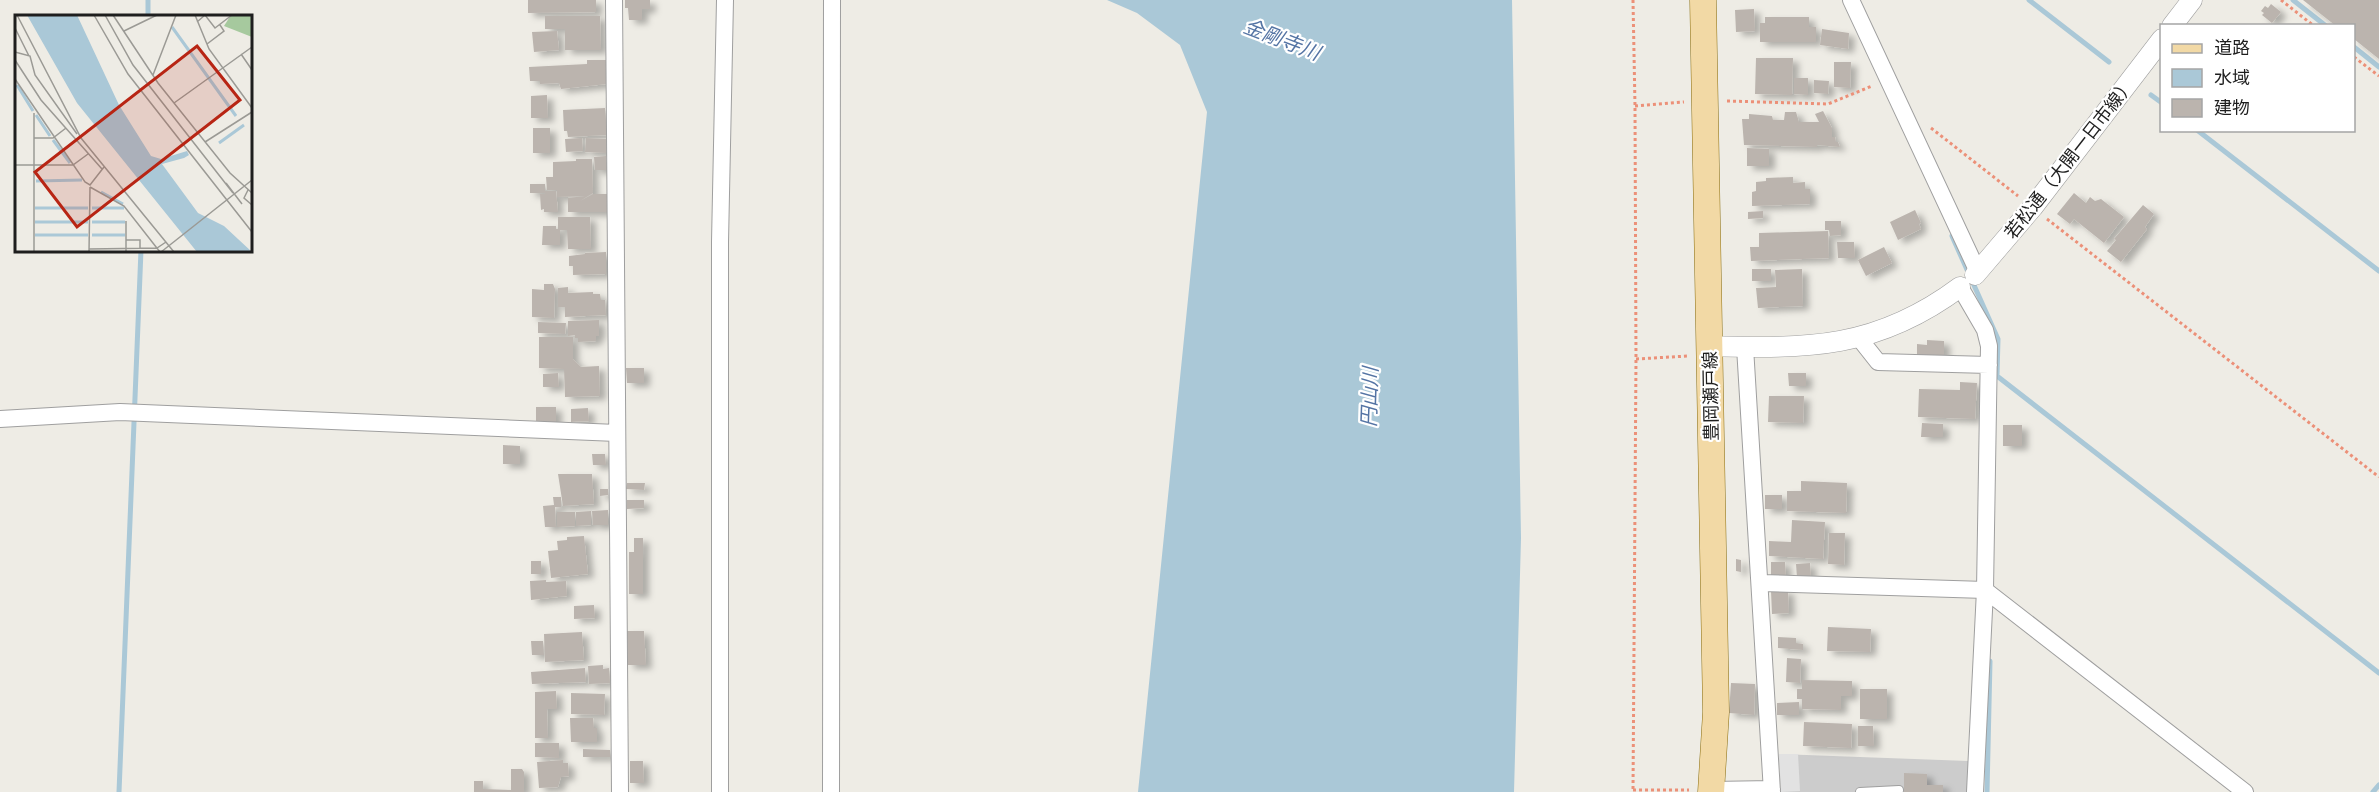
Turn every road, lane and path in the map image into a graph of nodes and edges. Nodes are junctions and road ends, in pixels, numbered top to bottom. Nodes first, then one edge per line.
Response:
1 (614, 0) edge
2 (725, 0) edge
3 (831, 0) edge
4 (1633, 0) edge
5 (1703, 0) edge
6 (1851, 0) edge
7 (2192, 0) edge
8 (2281, 0) edge
9 (2174, 24) edge
10 (2311, 24) edge
11 (2160, 42) edge
12 (2355, 58) edge
13 (2379, 76) edge
14 (1891, 86) junction
15 (1706, 101) junction
16 (1635, 106) junction
17 (1926, 124) dead end
18 (2040, 213) junction
19 (1971, 278) junction
20 (1859, 338) junction
21 (1745, 347) junction
22 (1709, 351) junction
23 (1636, 359) junction
24 (1989, 365) junction
25 (0, 419) edge
26 (617, 433) junction
27 (2379, 477) edge
28 (1761, 583) junction
29 (1985, 590) junction
30 (1899, 790) dead end
31 (1633, 791) edge
32 (1721, 791) edge
33 (1772, 791) edge
34 (620, 792) edge
35 (720, 792) edge
36 (831, 792) edge
37 (1860, 792) edge
38 (1975, 792) edge
39 (2245, 792) edge

1 - 26 street
2 - 35 street
3 - 36 street
4 - 16 path
5 - 15 main road, 豊岡瀬戸線
6 - 14 street
7 - 9 street
8 - 10 path
11 - 18 street, 若松通（大開一日市線）
12 - 13 path
14 - 15 path
14 - 19 street
15 - 16 path
15 - 22 main road, 豊岡瀬戸線
16 - 23 path
17 - 18 path
18 - 19 street, 若松通（大開一日市線）
18 - 27 path
19 - 20 street, 若松通（大開一日市線）
19 - 24 street
20 - 21 street, 若松通（大開一日市線）
20 - 24 street
21 - 22 street, 若松通（大開一日市線）
21 - 28 street
22 - 23 path
22 - 32 main road, 豊岡瀬戸線
23 - 31 path
24 - 29 street
25 - 26 street
26 - 34 street
28 - 29 street
28 - 33 street
29 - 38 street
29 - 39 street
30 - 37 lane
31 - 32 path
32 - 33 street

